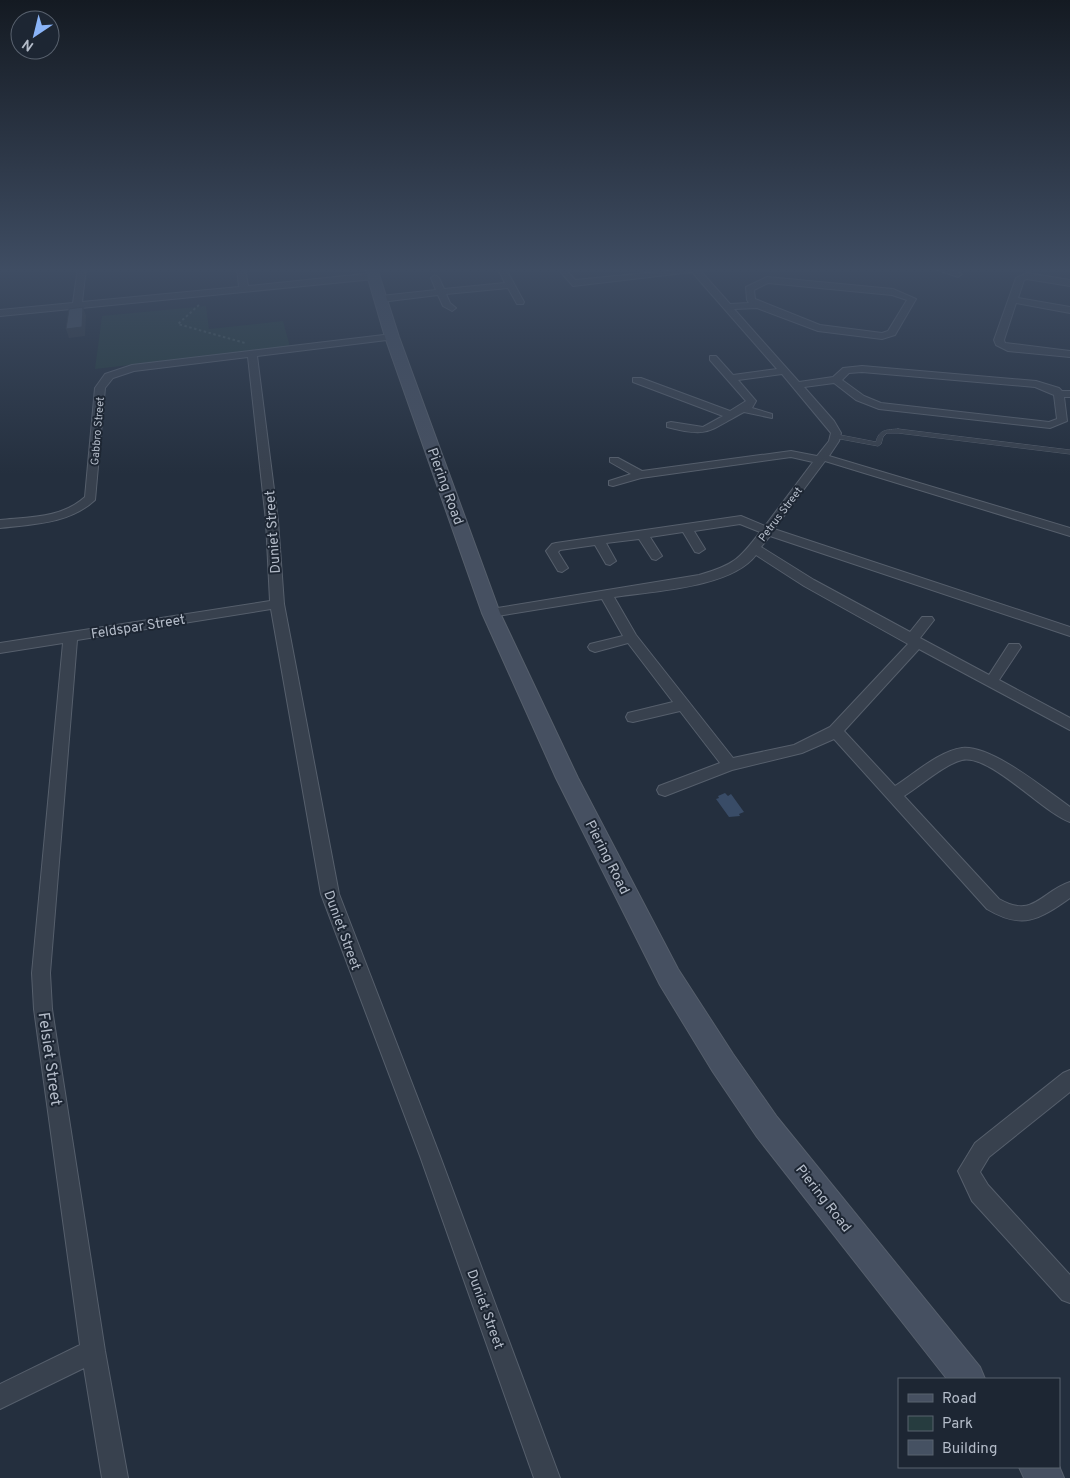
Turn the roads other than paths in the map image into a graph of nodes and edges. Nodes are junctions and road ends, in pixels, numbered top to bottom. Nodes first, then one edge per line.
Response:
1 (392, 337) joint
2 (754, 337) edge
3 (1000, 337) edge
4 (252, 354) junction
5 (1070, 354) edge
6 (713, 358) dead end
7 (785, 372) junction
8 (731, 378) junction
9 (637, 380) dead end
10 (836, 380) junction
11 (797, 385) junction
12 (1064, 394) edge
13 (743, 409) junction
14 (731, 415) junction
15 (768, 416) dead end
16 (671, 425) dead end
17 (836, 436) junction
18 (1070, 452) edge
19 (821, 459) junction
20 (614, 460) dead end
21 (640, 475) junction
22 (613, 483) dead end
23 (0, 524) edge
24 (686, 528) junction
25 (767, 531) junction
26 (1070, 532) edge
27 (643, 535) junction
28 (599, 542) junction
29 (699, 549) dead end
30 (751, 553) junction
31 (656, 556) dead end
32 (610, 561) dead end
33 (562, 568) dead end
34 (606, 594) junction
35 (277, 604) junction
36 (491, 614) junction
37 (927, 620) dead end
38 (1070, 632) edge
39 (70, 637) junction
40 (631, 638) junction
41 (914, 641) junction
42 (595, 647) dead end
43 (1014, 647) dead end
44 (0, 648) edge
45 (991, 682) junction
46 (681, 705) junction
47 (633, 717) dead end
48 (1070, 725) edge
49 (835, 731) junction
50 (730, 765) junction
51 (665, 790) dead end
52 (892, 796) junction
53 (1070, 816) edge
54 (1070, 889) edge
55 (1070, 1080) edge
56 (1070, 1292) edge
57 (93, 1351) junction
58 (967, 1378) edge
59 (0, 1397) edge
60 (1038, 1468) edge
61 (115, 1478) edge
62 (547, 1478) edge
63 (1046, 1478) edge

1 - 4 street, Gabbro Street
1 - 36 street, Piering Road
2 - 7 street
3 - 5 street
4 - 23 street, Gabbro Street
4 - 35 street, Duniet Street
6 - 8 street
7 - 8 street
7 - 11 street
8 - 13 street
9 - 14 street
10 - 11 street
10 - 12 street
10 - 12 street
11 - 17 street
13 - 14 street
13 - 15 street
14 - 16 street
17 - 18 lane
17 - 19 street, Petrus Street
19 - 21 street
19 - 25 street, Petrus Street
19 - 26 street
20 - 21 street
21 - 22 street
24 - 25 street
24 - 27 street
24 - 29 street
25 - 30 street, Petrus Street
25 - 38 street
27 - 28 street
27 - 31 street
28 - 32 street
28 - 33 street
30 - 34 street, Petrus Street
30 - 41 street
34 - 36 street, Petrus Street
34 - 40 street
35 - 39 street, Feldspar Street
35 - 62 street, Duniet Street
36 - 58 street, Piering Road
37 - 41 street
39 - 44 street, Feldspar Street
39 - 57 street, Felsiet Street
40 - 42 street
40 - 46 street
41 - 45 street
41 - 49 street
43 - 45 street
45 - 48 street
46 - 47 street
46 - 50 street
49 - 50 street
49 - 52 street
50 - 51 street
52 - 53 street
52 - 54 street
55 - 56 street
57 - 59 street
57 - 61 street, Felsiet Street
60 - 63 street

